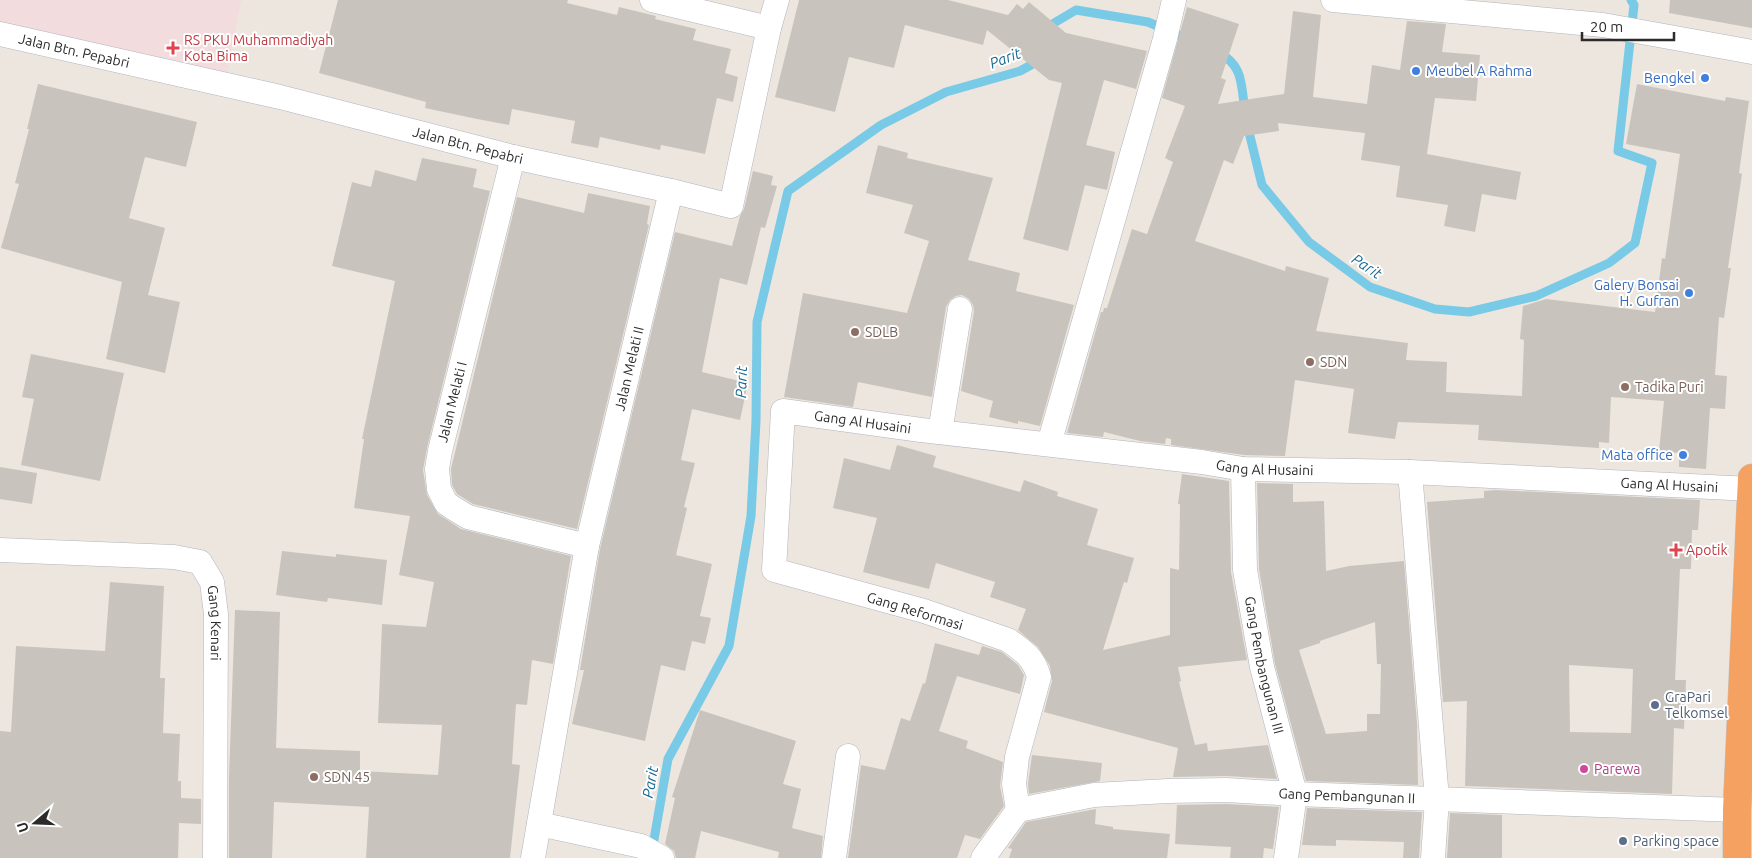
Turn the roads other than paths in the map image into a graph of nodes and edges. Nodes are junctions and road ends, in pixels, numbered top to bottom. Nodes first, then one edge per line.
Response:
1 (652, 0) edge
2 (777, 0) edge
3 (1333, 0) edge
4 (1170, 19) edge
5 (769, 28) junction
6 (0, 34) edge
7 (1752, 52) edge
8 (513, 157) junction
9 (671, 191) junction
10 (960, 309) dead end
11 (940, 432) junction
12 (1049, 444) junction
13 (1243, 469) junction
14 (1410, 472) junction
15 (1751, 483) edge
16 (587, 546) junction
17 (0, 550) edge
18 (774, 570) joint
19 (1746, 746) edge
20 (848, 756) dead end
21 (1295, 794) junction
22 (1437, 799) junction
23 (1018, 810) junction
24 (1737, 810) junction
25 (539, 824) junction
26 (215, 858) edge
27 (533, 858) edge
28 (662, 858) edge
29 (834, 858) edge
30 (982, 858) edge
31 (1286, 858) edge
32 (1433, 858) edge
33 (1737, 858) edge

1 - 5 street
2 - 5 street, Jalan Btn. Pepabri
3 - 7 street
4 - 12 street
5 - 9 street, Jalan Btn. Pepabri
6 - 8 street, Jalan Btn. Pepabri
8 - 9 street, Jalan Btn. Pepabri
8 - 16 street, Jalan Melati I
9 - 16 street, Jalan Melati II
10 - 11 street
11 - 12 street, Gang Al Husaini
11 - 18 street, Gang Al Husaini
12 - 13 street, Gang Al Husaini
13 - 14 street, Gang Al Husaini
13 - 21 street, Gang Pembangunan III
14 - 15 street, Gang Al Husaini
14 - 22 street
15 - 19 highway
16 - 25 street, Jalan Melati II
17 - 26 street, Gang Kenari
18 - 23 street, Gang Reformasi
19 - 24 highway
20 - 29 street
21 - 22 street, Gang Pembangunan II
21 - 23 street, Gang Pembangunan II
21 - 31 street, Gang Pembangunan III
22 - 24 street, Gang Pembangunan II
22 - 32 street
23 - 30 street
24 - 33 highway
25 - 27 street, Jalan Melati II
25 - 28 street

